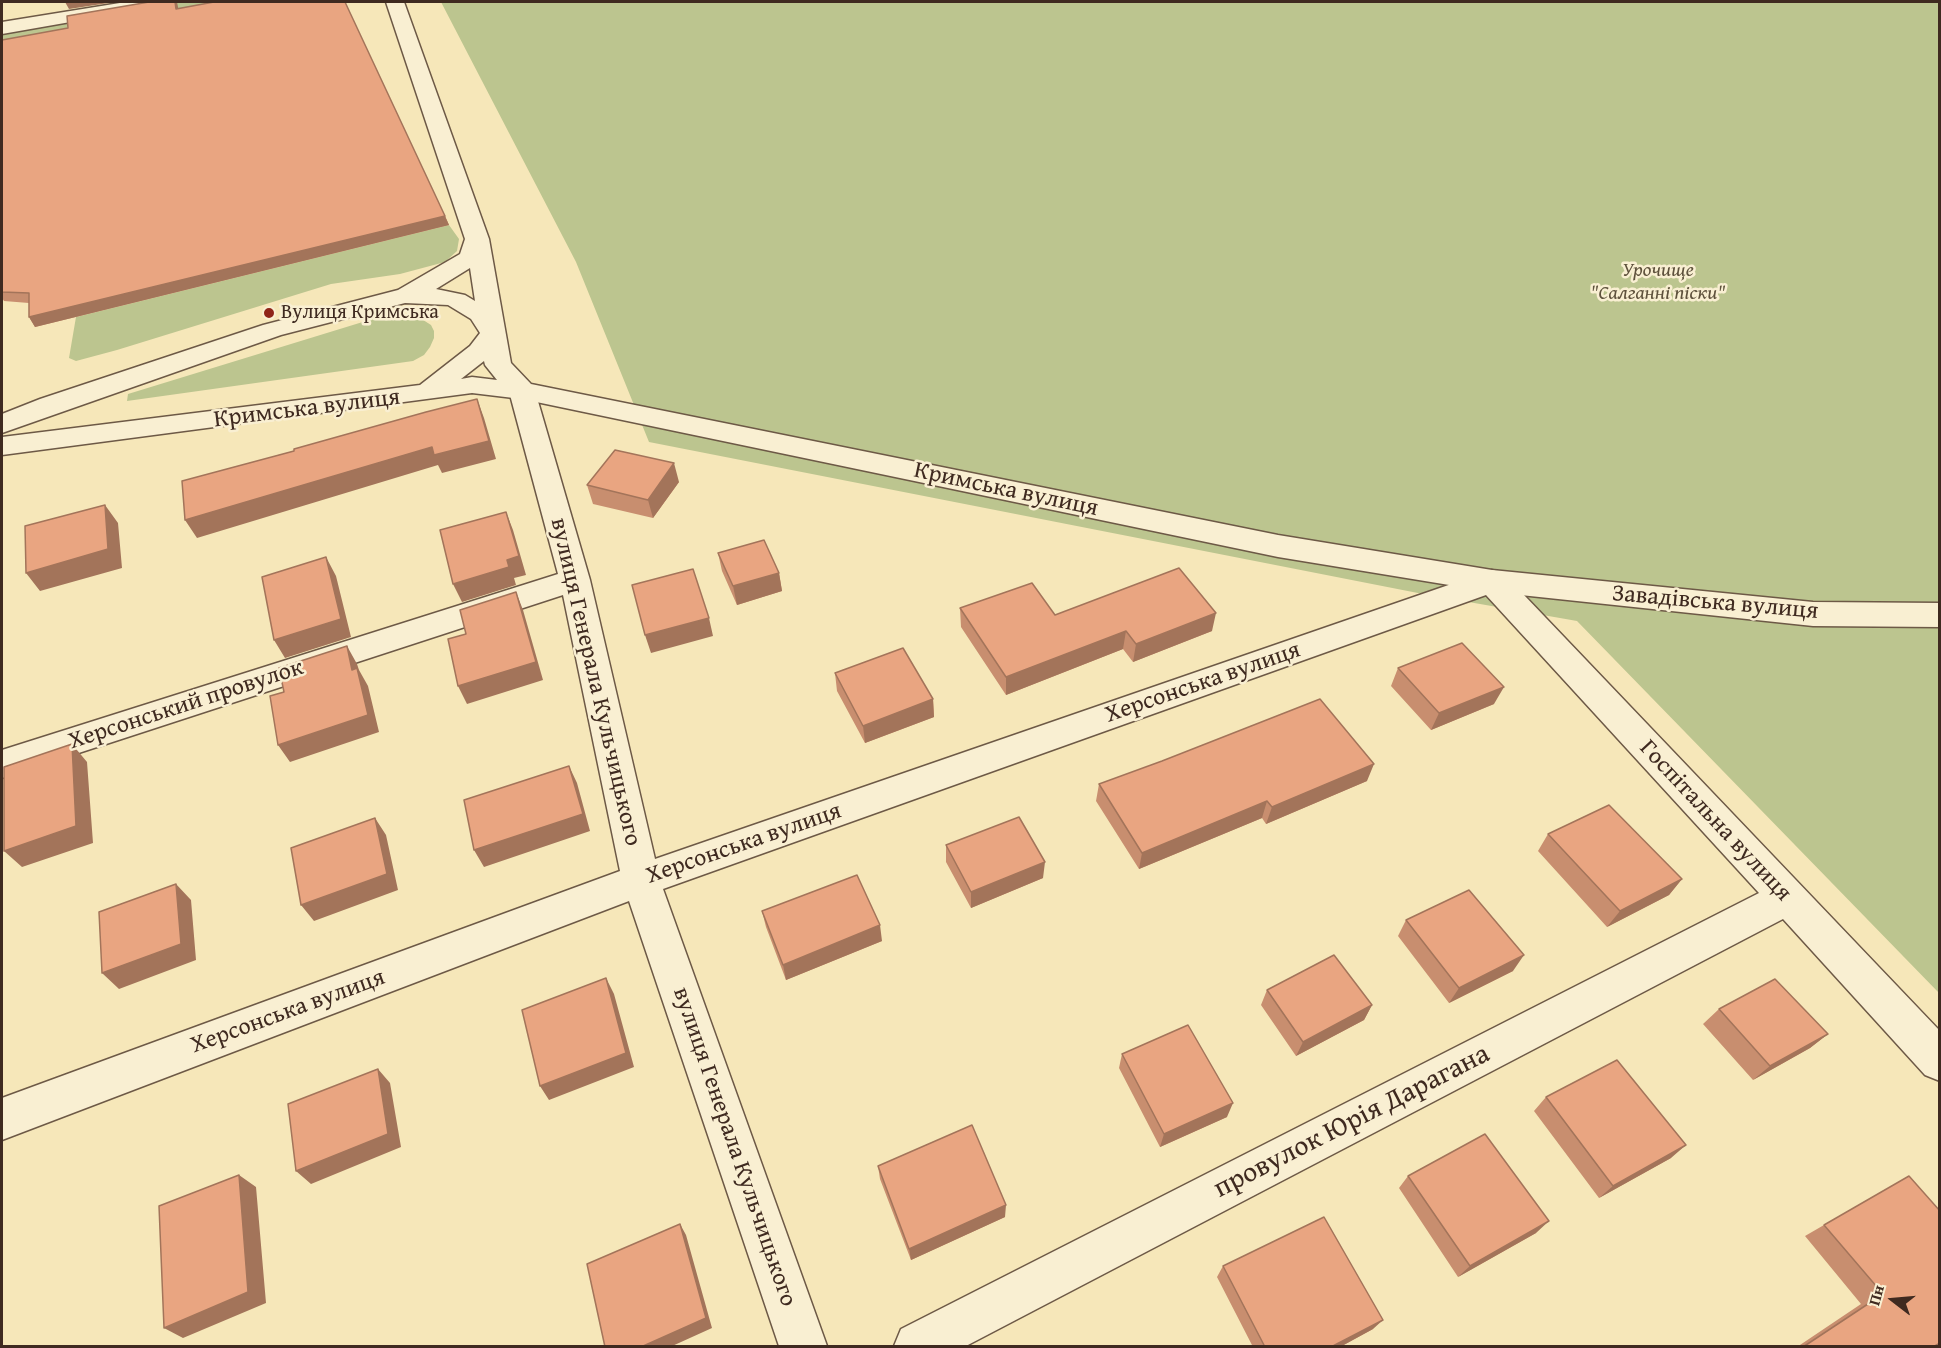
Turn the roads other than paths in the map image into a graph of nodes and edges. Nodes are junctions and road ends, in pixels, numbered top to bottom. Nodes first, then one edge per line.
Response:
1 (156, 2) edge
2 (395, 2) edge
3 (2, 28) edge
4 (477, 239) junction
5 (405, 296) junction
6 (494, 330) junction
7 (522, 391) junction
8 (424, 393) junction
9 (50, 405) junction
10 (2, 424) edge
11 (92, 436) junction
12 (2, 446) edge
13 (575, 580) junction
14 (1492, 581) junction
15 (1940, 615) edge
16 (2, 764) edge
17 (641, 880) junction
18 (1787, 898) junction
19 (1940, 1061) edge
20 (2, 1119) edge
21 (803, 1347) edge
22 (918, 1347) edge

1 - 3 street
2 - 4 street
4 - 5 street
4 - 6 street
5 - 6 street
5 - 9 street
6 - 7 street
6 - 8 street
7 - 8 street, Кримська вулиця
7 - 13 street, вулиця Генерала Кульчицького
7 - 14 street, Кримська вулиця
8 - 11 street, Кримська вулиця
9 - 10 street
9 - 11 street, Кримська вулиця
11 - 12 street, Кримська вулиця
13 - 16 street, Херсонський провулок
13 - 17 street, вулиця Генерала Кульчицького
14 - 15 street, Завадівська вулиця
14 - 17 street, Херсонська вулиця
14 - 18 street, Госпітальна вулиця
17 - 20 street, Херсонська вулиця
17 - 21 street, вулиця Генерала Кульчицького
18 - 19 street, Госпітальна вулиця
18 - 22 street, провулок Юрія Дарагана

